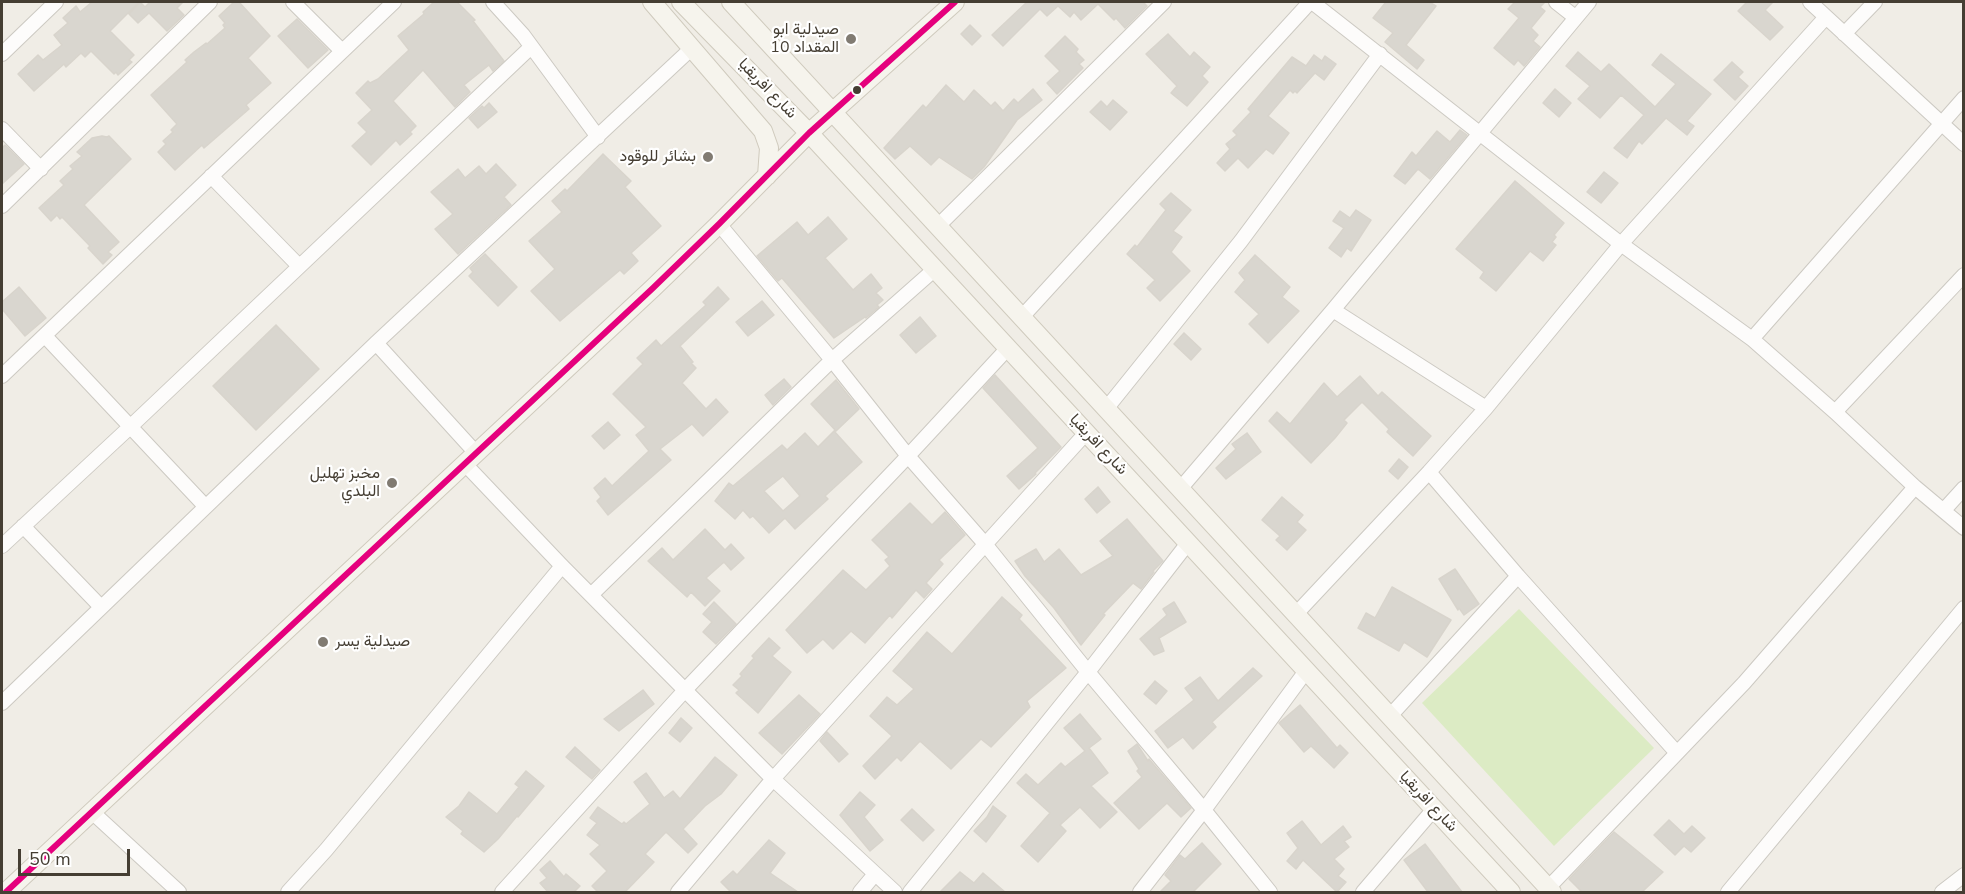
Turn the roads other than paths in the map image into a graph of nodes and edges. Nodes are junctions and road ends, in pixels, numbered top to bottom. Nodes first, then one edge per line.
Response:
1 (56, 2) edge
2 (210, 2) edge
3 (394, 2) edge
4 (493, 2) edge
5 (652, 2) edge
6 (681, 2) edge
7 (731, 2) edge
8 (955, 2) edge
9 (1164, 2) edge
10 (1311, 2) edge
11 (1556, 2) edge
12 (1589, 2) edge
13 (1810, 2) edge
14 (1875, 2) edge
15 (297, 3) edge
16 (1575, 17) junction
17 (1826, 17) junction
18 (1844, 34) junction
19 (531, 47) junction
20 (692, 48) junction
21 (342, 51) junction
22 (2, 54) edge
23 (1380, 54) junction
24 (1964, 98) edge
25 (832, 113) junction
26 (1941, 123) junction
27 (2, 129) edge
28 (1480, 132) junction
29 (809, 133) junction
30 (598, 137) junction
31 (1964, 144) edge
32 (41, 169) junction
33 (211, 176) junction
34 (767, 176) junction
35 (2, 206) edge
36 (719, 224) junction
37 (937, 226) junction
38 (1621, 243) junction
39 (299, 267) junction
40 (935, 269) junction
41 (1964, 275) edge
42 (1333, 310) junction
43 (1021, 318) junction
44 (45, 336) junction
45 (1752, 339) junction
46 (376, 343) junction
47 (1008, 348) junction
48 (832, 360) junction
49 (2, 376) edge
50 (1486, 408) junction
51 (1106, 410) junction
52 (1835, 412) junction
53 (130, 427) junction
54 (1086, 432) junction
55 (908, 456) junction
56 (471, 458) junction
57 (1429, 472) junction
58 (1915, 487) junction
59 (1964, 488) edge
60 (1180, 489) junction
61 (205, 506) junction
62 (1944, 510) junction
63 (23, 526) junction
64 (1964, 528) edge
65 (1188, 543) junction
66 (985, 544) junction
67 (2, 546) edge
68 (562, 566) junction
69 (1518, 576) junction
70 (592, 594) junction
71 (101, 607) junction
72 (1964, 608) edge
73 (1295, 615) junction
74 (1306, 671) junction
75 (1088, 672) junction
76 (686, 689) junction
77 (2, 703) edge
78 (1390, 716) junction
79 (1677, 753) junction
80 (773, 779) junction
81 (1434, 809) junction
82 (1204, 810) junction
83 (91, 811) junction
84 (875, 874) junction
85 (1964, 874) edge
86 (1550, 890) edge
87 (6, 892) edge
88 (179, 892) edge
89 (288, 892) edge
90 (502, 892) edge
91 (678, 892) edge
92 (860, 892) edge
93 (895, 892) edge
94 (910, 892) edge
95 (1140, 892) edge
96 (1270, 892) edge
97 (1363, 892) edge
98 (1511, 892) edge
99 (1728, 892) edge
100 (1942, 892) edge

1 - 22 street
2 - 32 street
3 - 21 street
4 - 19 street
5 - 20 street
6 - 29 street, شارع افريقيا
7 - 25 street, شارع افريقيا
8 - 25 street
9 - 37 street
10 - 23 street
10 - 43 street
11 - 16 street
12 - 16 street
13 - 17 street
14 - 18 street
15 - 21 street
16 - 28 street
17 - 18 street
17 - 38 street
18 - 26 street
19 - 30 street
19 - 39 street
20 - 30 street
20 - 34 street
21 - 33 street
23 - 28 street
23 - 51 street
24 - 26 street
25 - 29 street
25 - 37 street, شارع افريقيا
26 - 31 street
26 - 45 street
27 - 32 street
28 - 38 street
28 - 42 street
29 - 34 street
29 - 40 street, شارع افريقيا
30 - 46 street
32 - 35 street
33 - 39 street
33 - 44 street
34 - 36 street
36 - 48 street
36 - 56 street
37 - 43 street, شارع افريقيا
38 - 45 street
38 - 50 street
39 - 53 street
40 - 47 street, شارع افريقيا
40 - 48 street
41 - 52 street
42 - 50 street
42 - 60 street
43 - 51 street, شارع افريقيا
44 - 49 street
44 - 53 street
45 - 52 street
46 - 56 street
46 - 61 street
47 - 54 street, شارع افريقيا
47 - 55 street
48 - 55 street
48 - 70 street
50 - 57 street
51 - 60 street, شارع افريقيا
52 - 58 street
53 - 61 street
53 - 63 street
54 - 65 street, شارع افريقيا
54 - 66 street
55 - 66 street
55 - 76 street
56 - 68 street
56 - 83 street
57 - 69 street
57 - 73 street
58 - 62 street
58 - 79 street
59 - 62 street
60 - 73 street, شارع افريقيا
61 - 71 street
62 - 64 street
63 - 67 street
63 - 71 street
65 - 74 street, شارع افريقيا
65 - 75 street
66 - 75 street
66 - 80 street
68 - 70 street
68 - 89 street
69 - 78 street
69 - 79 street
70 - 76 street
71 - 77 street
72 - 99 street
73 - 78 street, شارع افريقيا
74 - 81 street, شارع افريقيا
74 - 82 street
75 - 82 street
75 - 94 street
76 - 80 street
76 - 90 street
78 - 86 street, شارع افريقيا
79 - 86 street
80 - 84 street
80 - 91 street
81 - 97 street
81 - 98 street, شارع افريقيا
82 - 95 street
82 - 96 street
83 - 87 street
83 - 88 street
84 - 92 street
84 - 93 street
85 - 100 street

